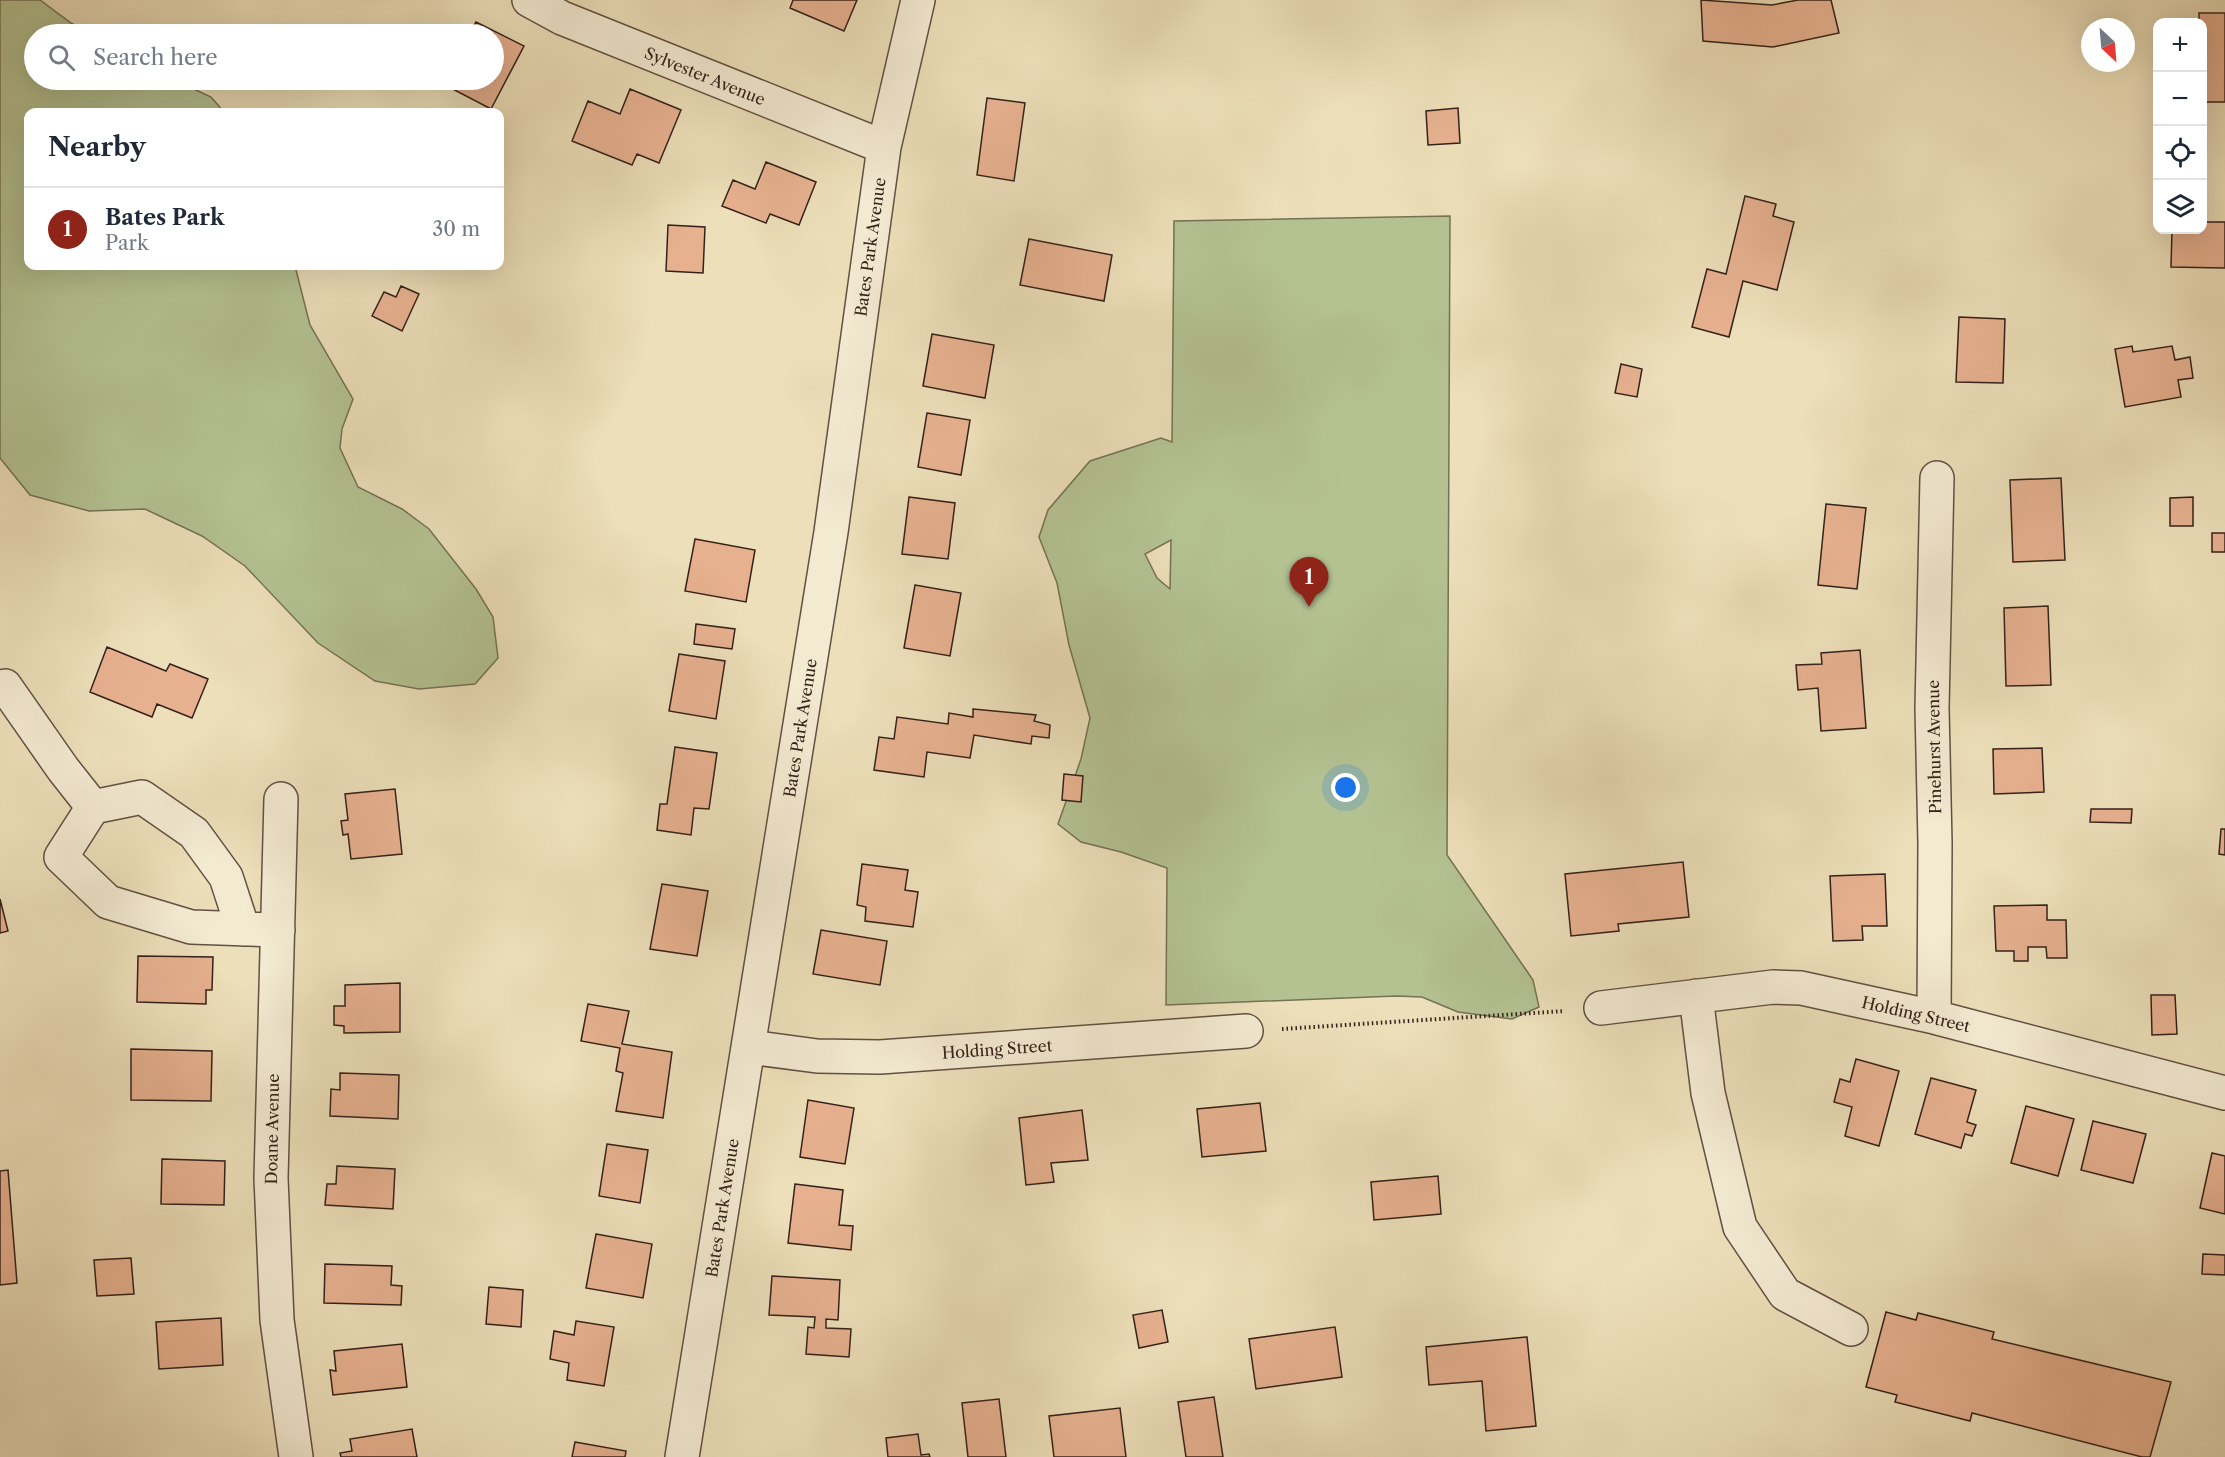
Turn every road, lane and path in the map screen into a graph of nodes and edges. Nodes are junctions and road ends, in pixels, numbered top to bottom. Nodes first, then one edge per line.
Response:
1 (529, 0) edge
2 (918, 0) edge
3 (884, 147) junction
4 (1937, 478) dead end
5 (5, 686) dead end
6 (281, 799) dead end
7 (93, 807) junction
8 (243, 929) junction
9 (278, 930) junction
10 (1696, 996) junction
11 (1601, 1008) joint
12 (1934, 1017) junction
13 (1246, 1031) joint
14 (748, 1047) junction
15 (2225, 1093) edge
16 (1851, 1329) dead end
17 (296, 1457) edge
18 (682, 1457) edge

1 - 3 street, Sylvester Avenue
2 - 3 street, Bates Park Avenue
3 - 14 street, Bates Park Avenue
4 - 12 street, Pinehurst Avenue
5 - 7 street
6 - 9 street, Doane Avenue
7 - 8 street
7 - 8 street
8 - 9 street
9 - 17 street, Doane Avenue
10 - 11 street, Holding Street
10 - 12 street, Holding Street
10 - 16 street
11 - 13 path
12 - 15 street, Holding Street
13 - 14 street, Holding Street
14 - 18 street, Bates Park Avenue

